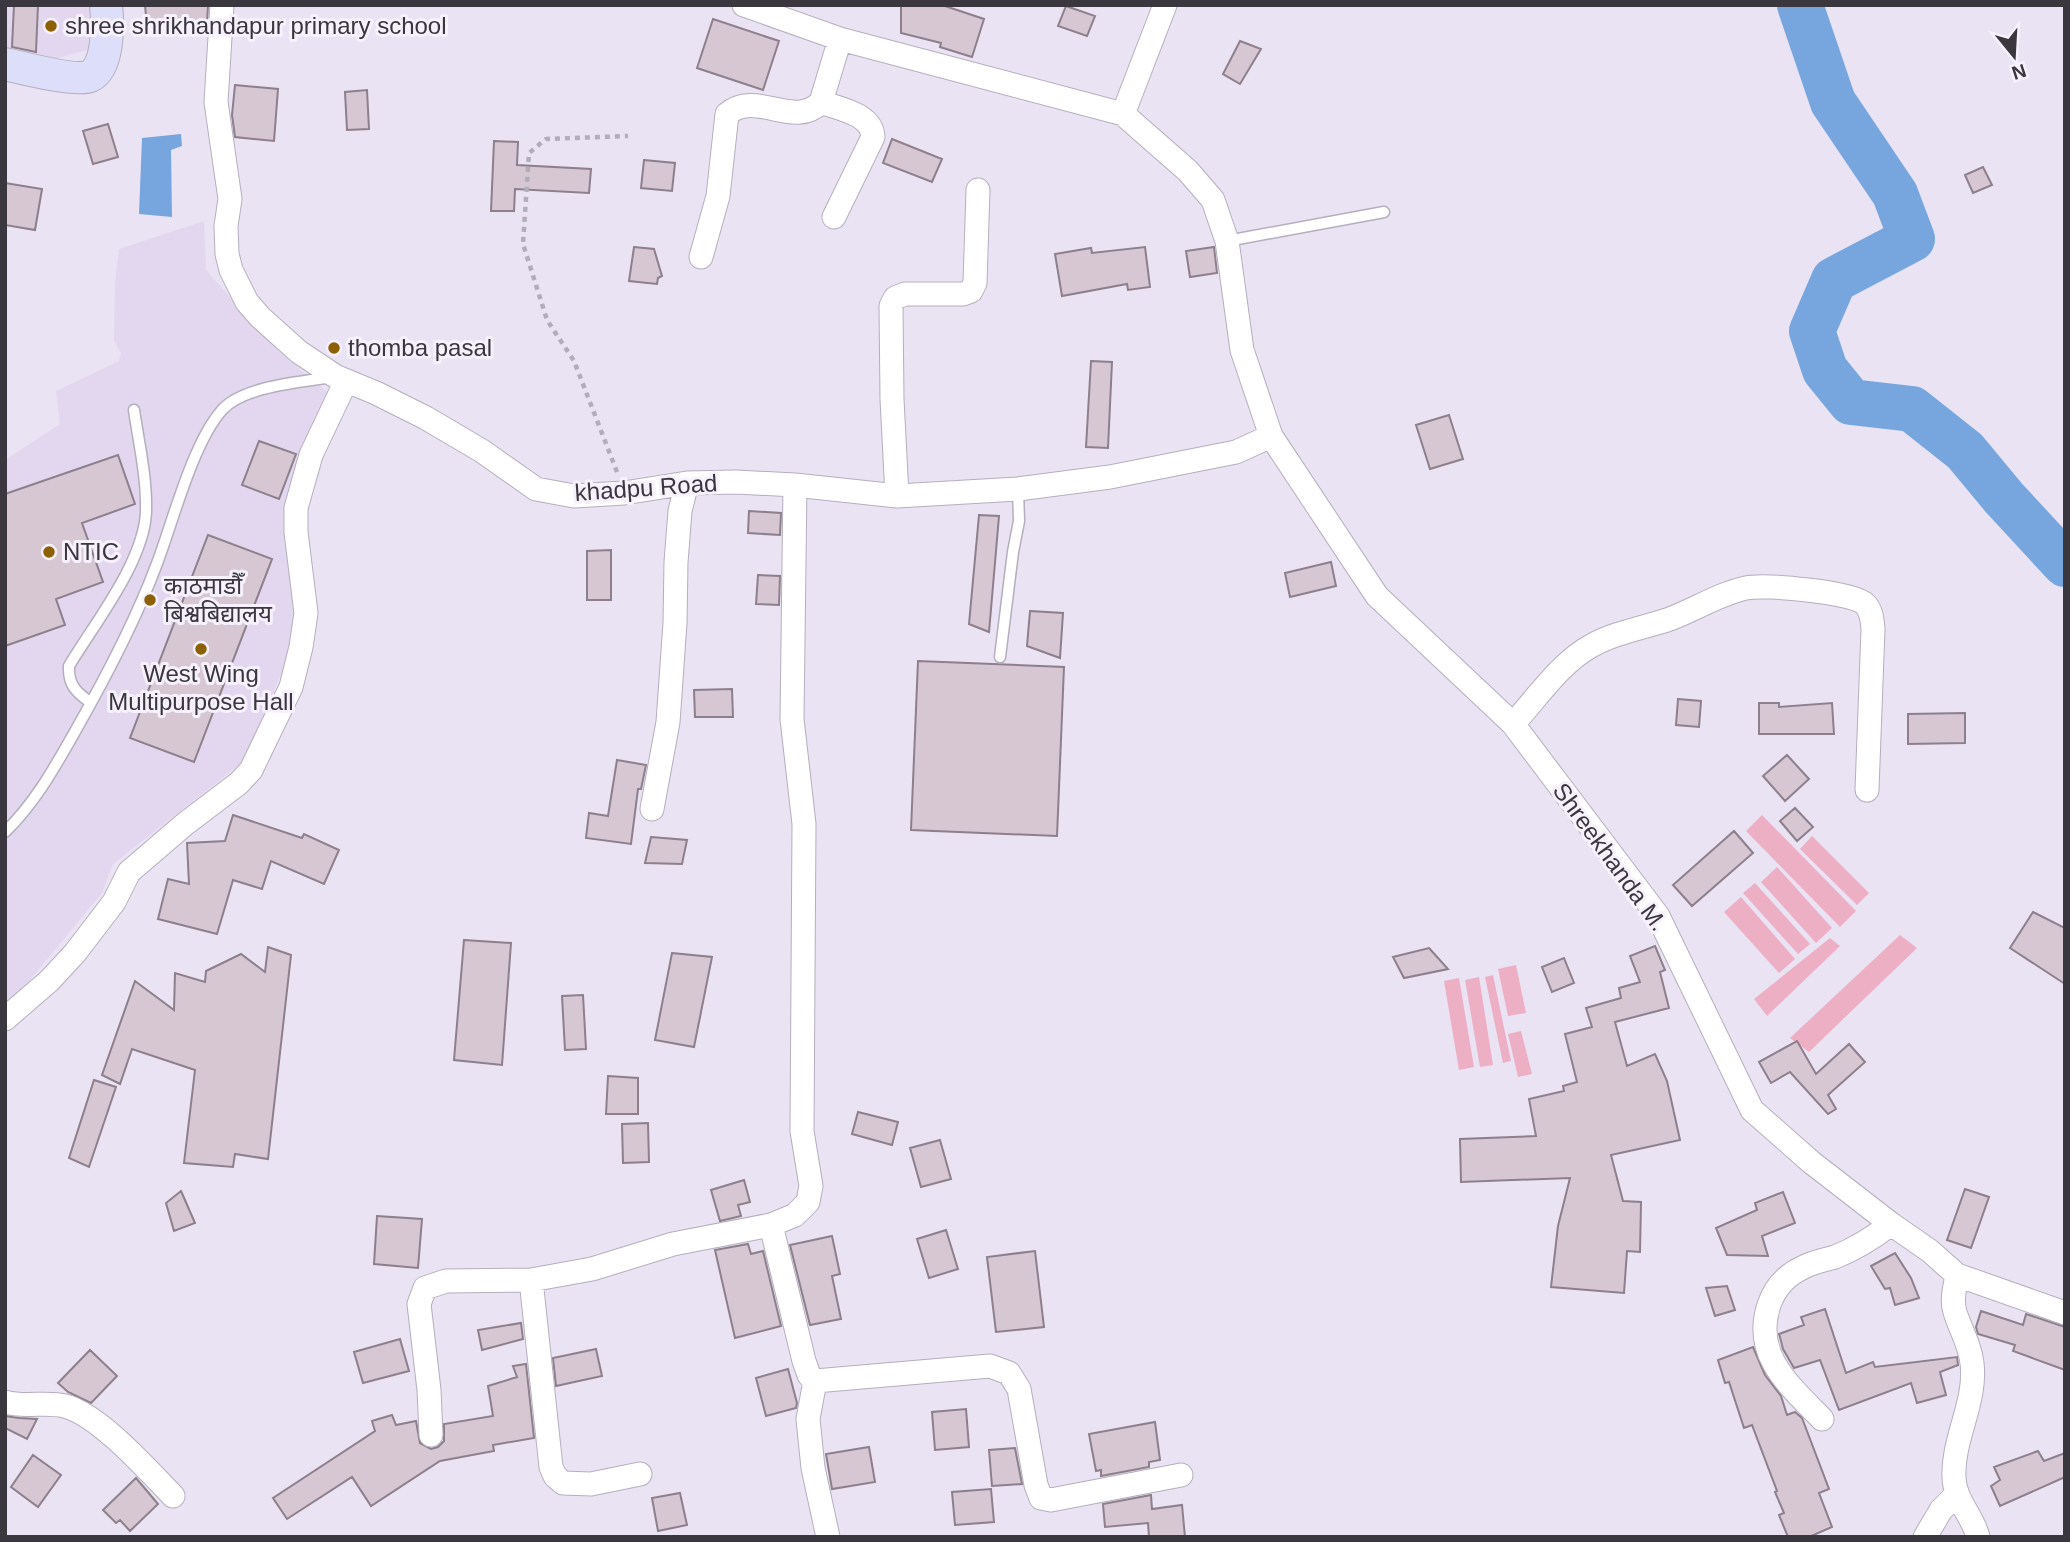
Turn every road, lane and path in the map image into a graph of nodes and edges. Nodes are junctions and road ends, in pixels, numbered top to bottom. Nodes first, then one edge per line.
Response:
1 (106, 5) edge
2 (222, 5) edge
3 (744, 5) edge
4 (1165, 5) edge
5 (840, 39) junction
6 (5, 64) edge
7 (821, 102) junction
8 (1122, 114) junction
9 (628, 136) dead end
10 (978, 191) dead end
11 (1384, 212) dead end
12 (834, 217) dead end
13 (1227, 241) junction
14 (701, 257) dead end
15 (340, 379) junction
16 (134, 410) dead end
17 (1271, 436) junction
18 (687, 483) junction
19 (795, 485) junction
20 (1018, 489) junction
21 (624, 493) junction
22 (897, 496) junction
23 (1000, 657) dead end
24 (91, 703) junction
25 (1513, 724) junction
26 (1867, 790) dead end
27 (652, 809) dead end
28 (5, 832) edge
29 (5, 1019) edge
30 (1891, 1224) junction
31 (771, 1225) junction
32 (1957, 1275) junction
33 (531, 1280) junction
34 (2065, 1313) edge
35 (815, 1381) junction
36 (5, 1402) edge
37 (1822, 1419) dead end
38 (431, 1435) dead end
39 (640, 1474) dead end
40 (1181, 1475) dead end
41 (1956, 1494) junction
42 (173, 1496) dead end
43 (828, 1537) edge
44 (1925, 1537) edge
45 (1978, 1537) edge

1 - 6 street
2 - 15 street, khadpu Road
3 - 5 street
4 - 8 street
5 - 7 street
5 - 8 street
7 - 12 street
7 - 14 street
8 - 13 street, Shreekhanda M.
9 - 21 path
10 - 22 street
11 - 13 lane
13 - 17 street, Shreekhanda M.
15 - 21 street, khadpu Road
15 - 24 lane
15 - 29 street
16 - 24 lane
17 - 20 street, khadpu Road
17 - 25 street, Shreekhanda M.
18 - 19 street, khadpu Road
18 - 21 street, khadpu Road
18 - 27 street
19 - 22 street, khadpu Road
19 - 31 street
20 - 22 street, khadpu Road
20 - 23 lane
24 - 28 lane
25 - 26 street
25 - 30 street, Shreekhanda M.
30 - 32 street, Shreekhanda M.
30 - 37 street
31 - 33 street
31 - 35 street
32 - 34 street, Shreekhanda M.
32 - 41 street
33 - 38 street
33 - 39 street
35 - 40 street
35 - 43 street
36 - 42 street
41 - 44 street
41 - 45 street

